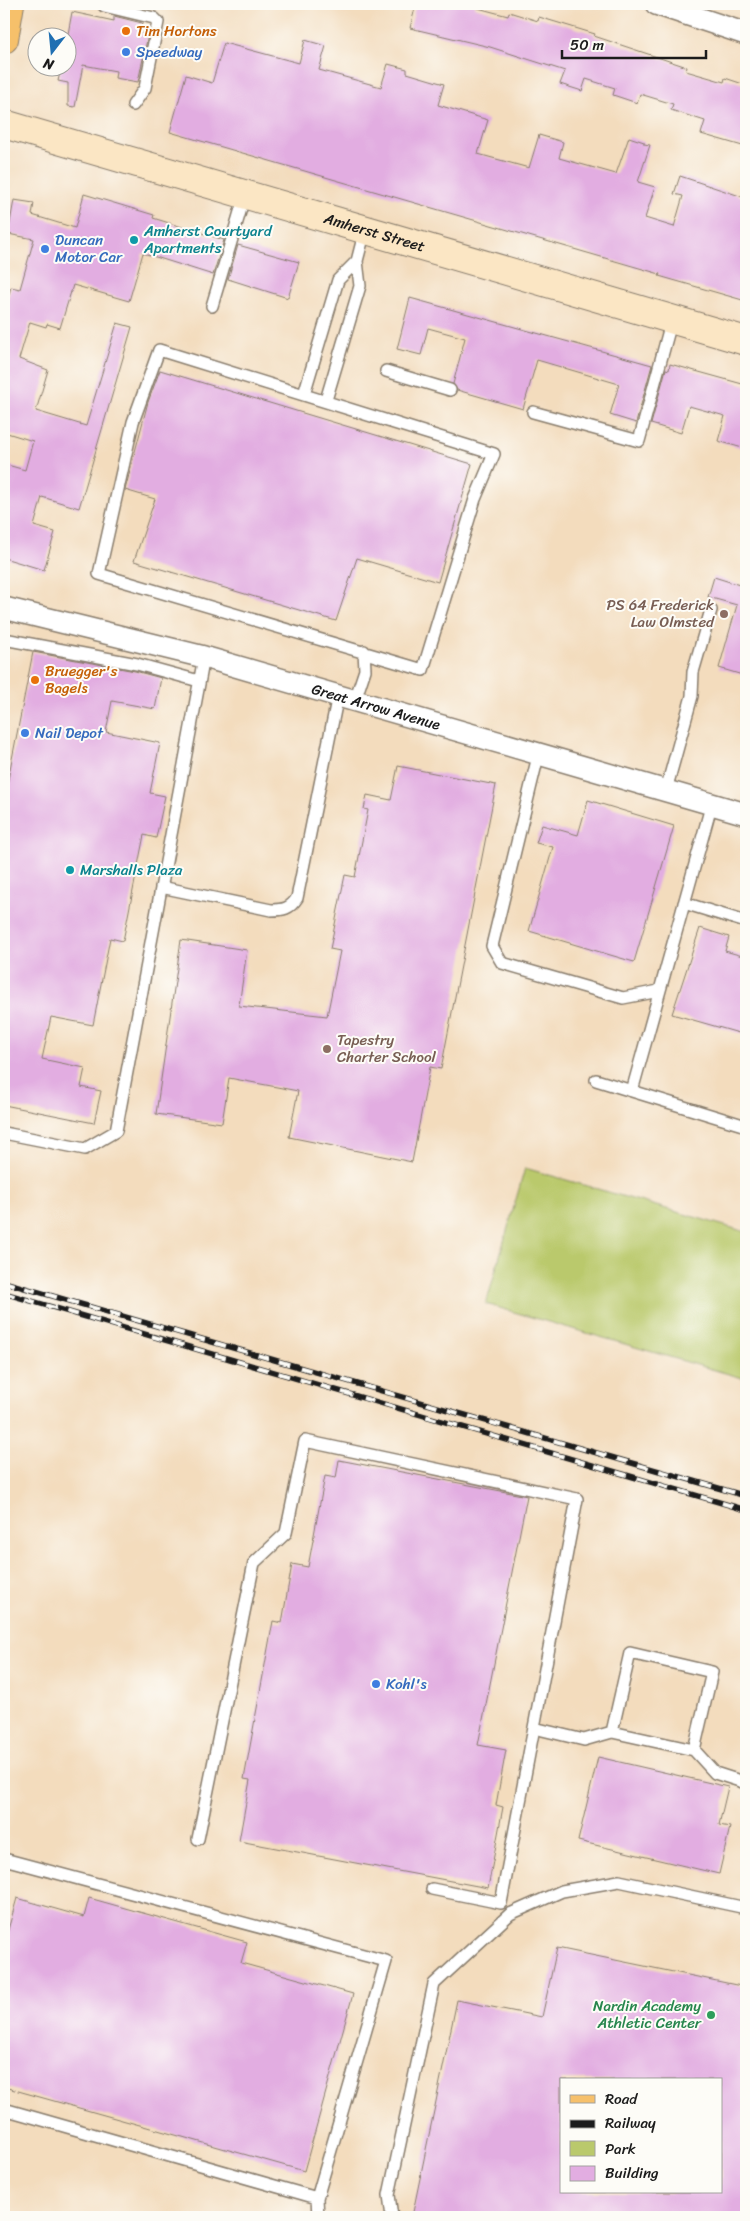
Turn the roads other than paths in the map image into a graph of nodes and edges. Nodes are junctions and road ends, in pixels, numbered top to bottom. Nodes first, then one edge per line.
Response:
1 (10, 4) edge
2 (656, 4) edge
3 (104, 6) dead end
4 (746, 34) edge
5 (4, 39) edge
6 (133, 104) dead end
7 (4, 124) edge
8 (245, 195) junction
9 (365, 230) junction
10 (356, 261) junction
11 (212, 306) dead end
12 (672, 319) junction
13 (746, 341) edge
14 (386, 371) dead end
15 (450, 390) dead end
16 (304, 394) junction
17 (326, 400) junction
18 (533, 412) dead end
19 (4, 608) edge
20 (711, 610) dead end
21 (4, 639) edge
22 (364, 651) junction
23 (204, 657) junction
24 (199, 681) junction
25 (347, 698) junction
26 (539, 752) junction
27 (666, 790) junction
28 (712, 803) junction
29 (746, 814) edge
30 (161, 887) junction
31 (684, 903) junction
32 (746, 922) edge
33 (659, 991) junction
34 (596, 1080) dead end
35 (632, 1091) junction
36 (746, 1126) edge
37 (4, 1134) edge
38 (534, 1728) junction
39 (612, 1732) junction
40 (694, 1750) junction
41 (746, 1783) edge
42 (198, 1839) dead end
43 (4, 1859) edge
44 (432, 1889) dead end
45 (501, 1903) junction
46 (746, 1908) edge
47 (510, 1914) junction
48 (4, 2109) edge
49 (317, 2198) junction
50 (318, 2217) edge
51 (392, 2217) edge

1 - 5 main road
2 - 4 street
3 - 6 lane
7 - 8 street, Amherst Street
8 - 9 street, Amherst Street
8 - 11 lane
9 - 10 lane
9 - 12 street, Amherst Street
10 - 16 lane
10 - 17 lane
12 - 13 street, Amherst Street
12 - 18 lane
14 - 15 lane
16 - 17 lane
16 - 22 lane
17 - 22 lane
19 - 23 street, Great Arrow Avenue
20 - 27 lane
21 - 24 lane
22 - 25 lane
23 - 24 lane
23 - 25 street, Great Arrow Avenue
24 - 30 lane
25 - 26 street, Great Arrow Avenue
25 - 30 lane
26 - 27 street, Great Arrow Avenue
26 - 33 lane
27 - 28 street, Great Arrow Avenue
28 - 29 street, Great Arrow Avenue
28 - 31 lane
30 - 37 lane
31 - 32 lane
31 - 33 lane
33 - 35 lane
34 - 35 lane
35 - 36 lane
38 - 39 lane
38 - 42 lane
38 - 45 lane
39 - 40 lane
39 - 40 lane
40 - 41 lane
43 - 49 lane
44 - 45 lane
45 - 47 lane
46 - 47 lane
47 - 51 lane
48 - 49 lane
49 - 50 lane

